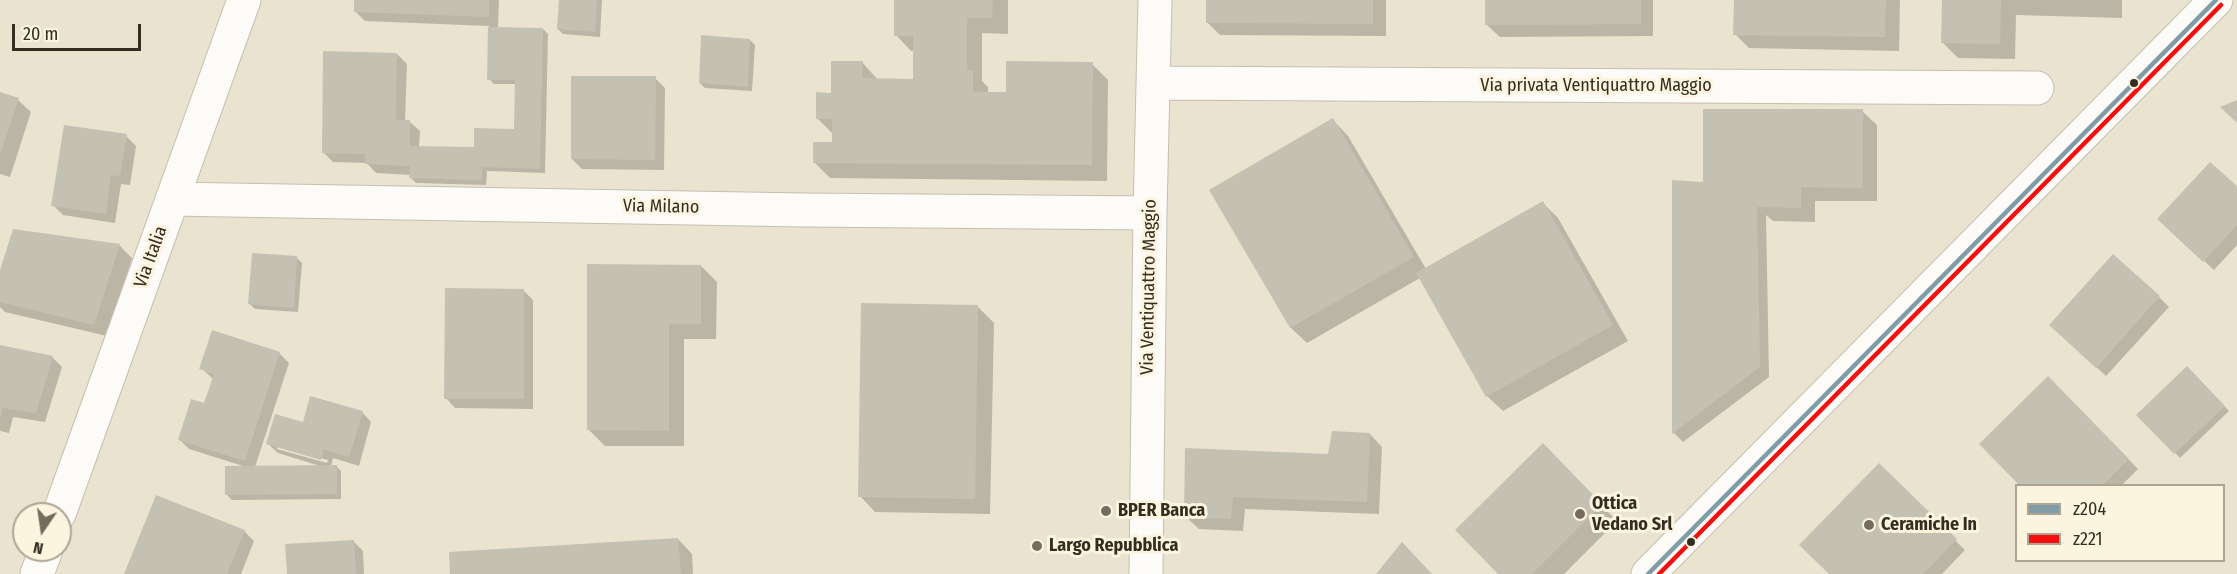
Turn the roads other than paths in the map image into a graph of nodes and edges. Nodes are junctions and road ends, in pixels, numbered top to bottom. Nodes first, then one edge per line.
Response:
1 (244, 0) edge
2 (1155, 0) edge
3 (2216, 0) edge
4 (1154, 83) junction
5 (2037, 88) dead end
6 (172, 199) junction
7 (1150, 213) junction
8 (63, 502) edge
9 (1146, 574) edge
10 (1648, 574) edge

1 - 6 street, Via Italia
2 - 4 street, Via Ventiquattro Maggio
3 - 10 street
4 - 5 street, Via privata Ventiquattro Maggio
4 - 7 street, Via Ventiquattro Maggio
6 - 7 street, Via Milano
6 - 8 street, Via Italia
7 - 9 street, Via Ventiquattro Maggio

